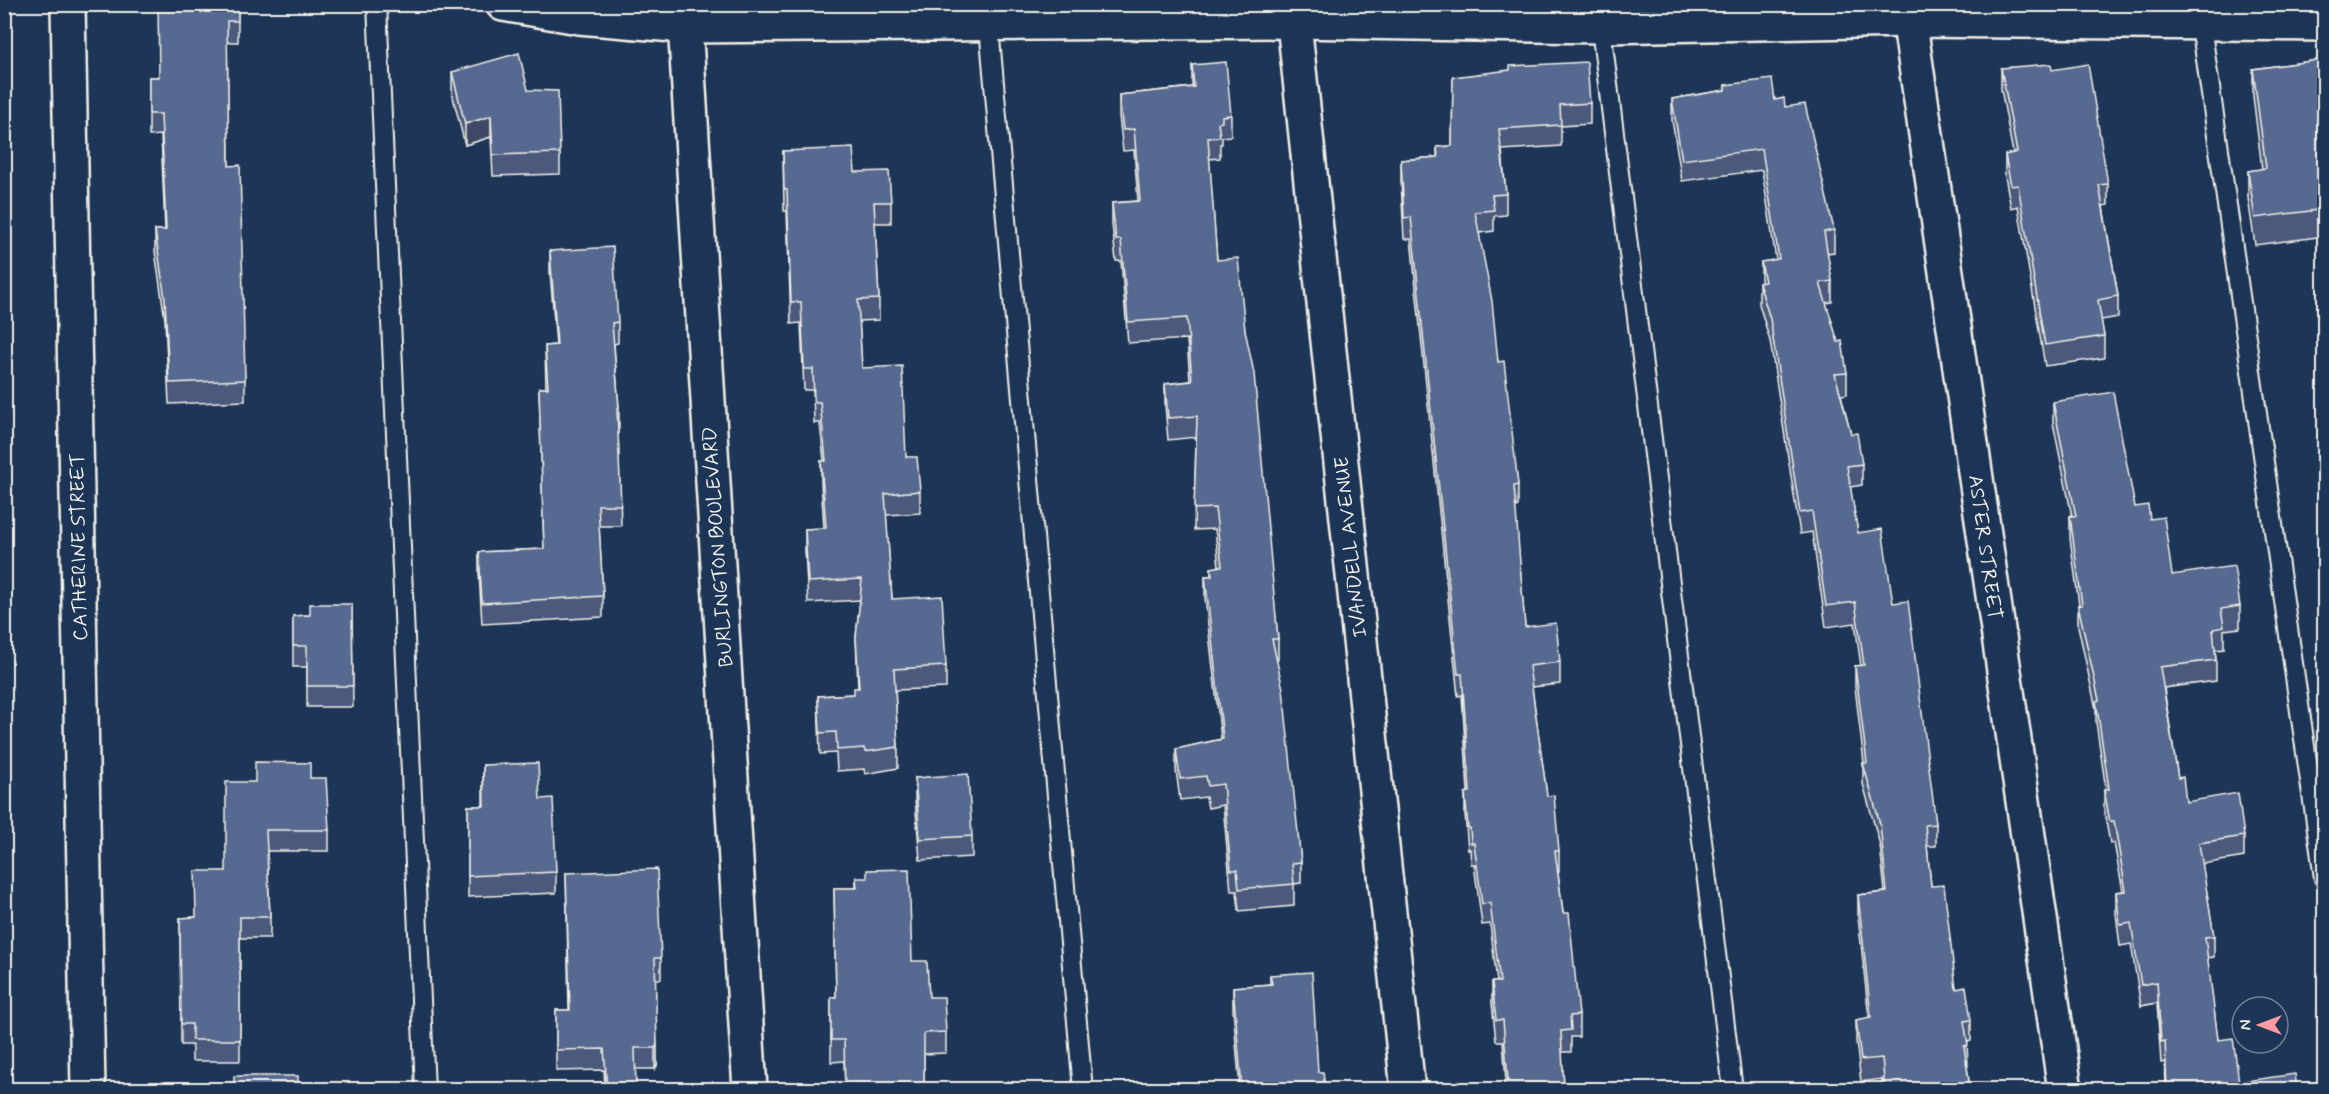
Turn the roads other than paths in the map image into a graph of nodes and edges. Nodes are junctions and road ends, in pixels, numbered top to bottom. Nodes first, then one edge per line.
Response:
1 (68, 4) edge
2 (377, 4) edge
3 (503, 4) edge
4 (1908, 12) edge
5 (1293, 13) edge
6 (684, 15) edge
7 (988, 15) edge
8 (1599, 15) edge
9 (2199, 15) edge
10 (2325, 24) edge
11 (2325, 878) edge
12 (88, 1089) edge
13 (425, 1089) edge
14 (750, 1089) edge
15 (1083, 1089) edge
16 (1408, 1089) edge
17 (1733, 1089) edge
18 (2065, 1089) edge

1 - 12 street, CATHERINE STREET
2 - 13 lane
3 - 6 street
4 - 8 street
4 - 9 street
4 - 18 street, ASTER STREET
5 - 7 street
5 - 8 street
5 - 16 street, IVANDELL AVENUE
6 - 7 street
6 - 14 street, BURLINGTON BOULEVARD
7 - 15 lane
8 - 17 lane
9 - 10 street
9 - 11 lane

